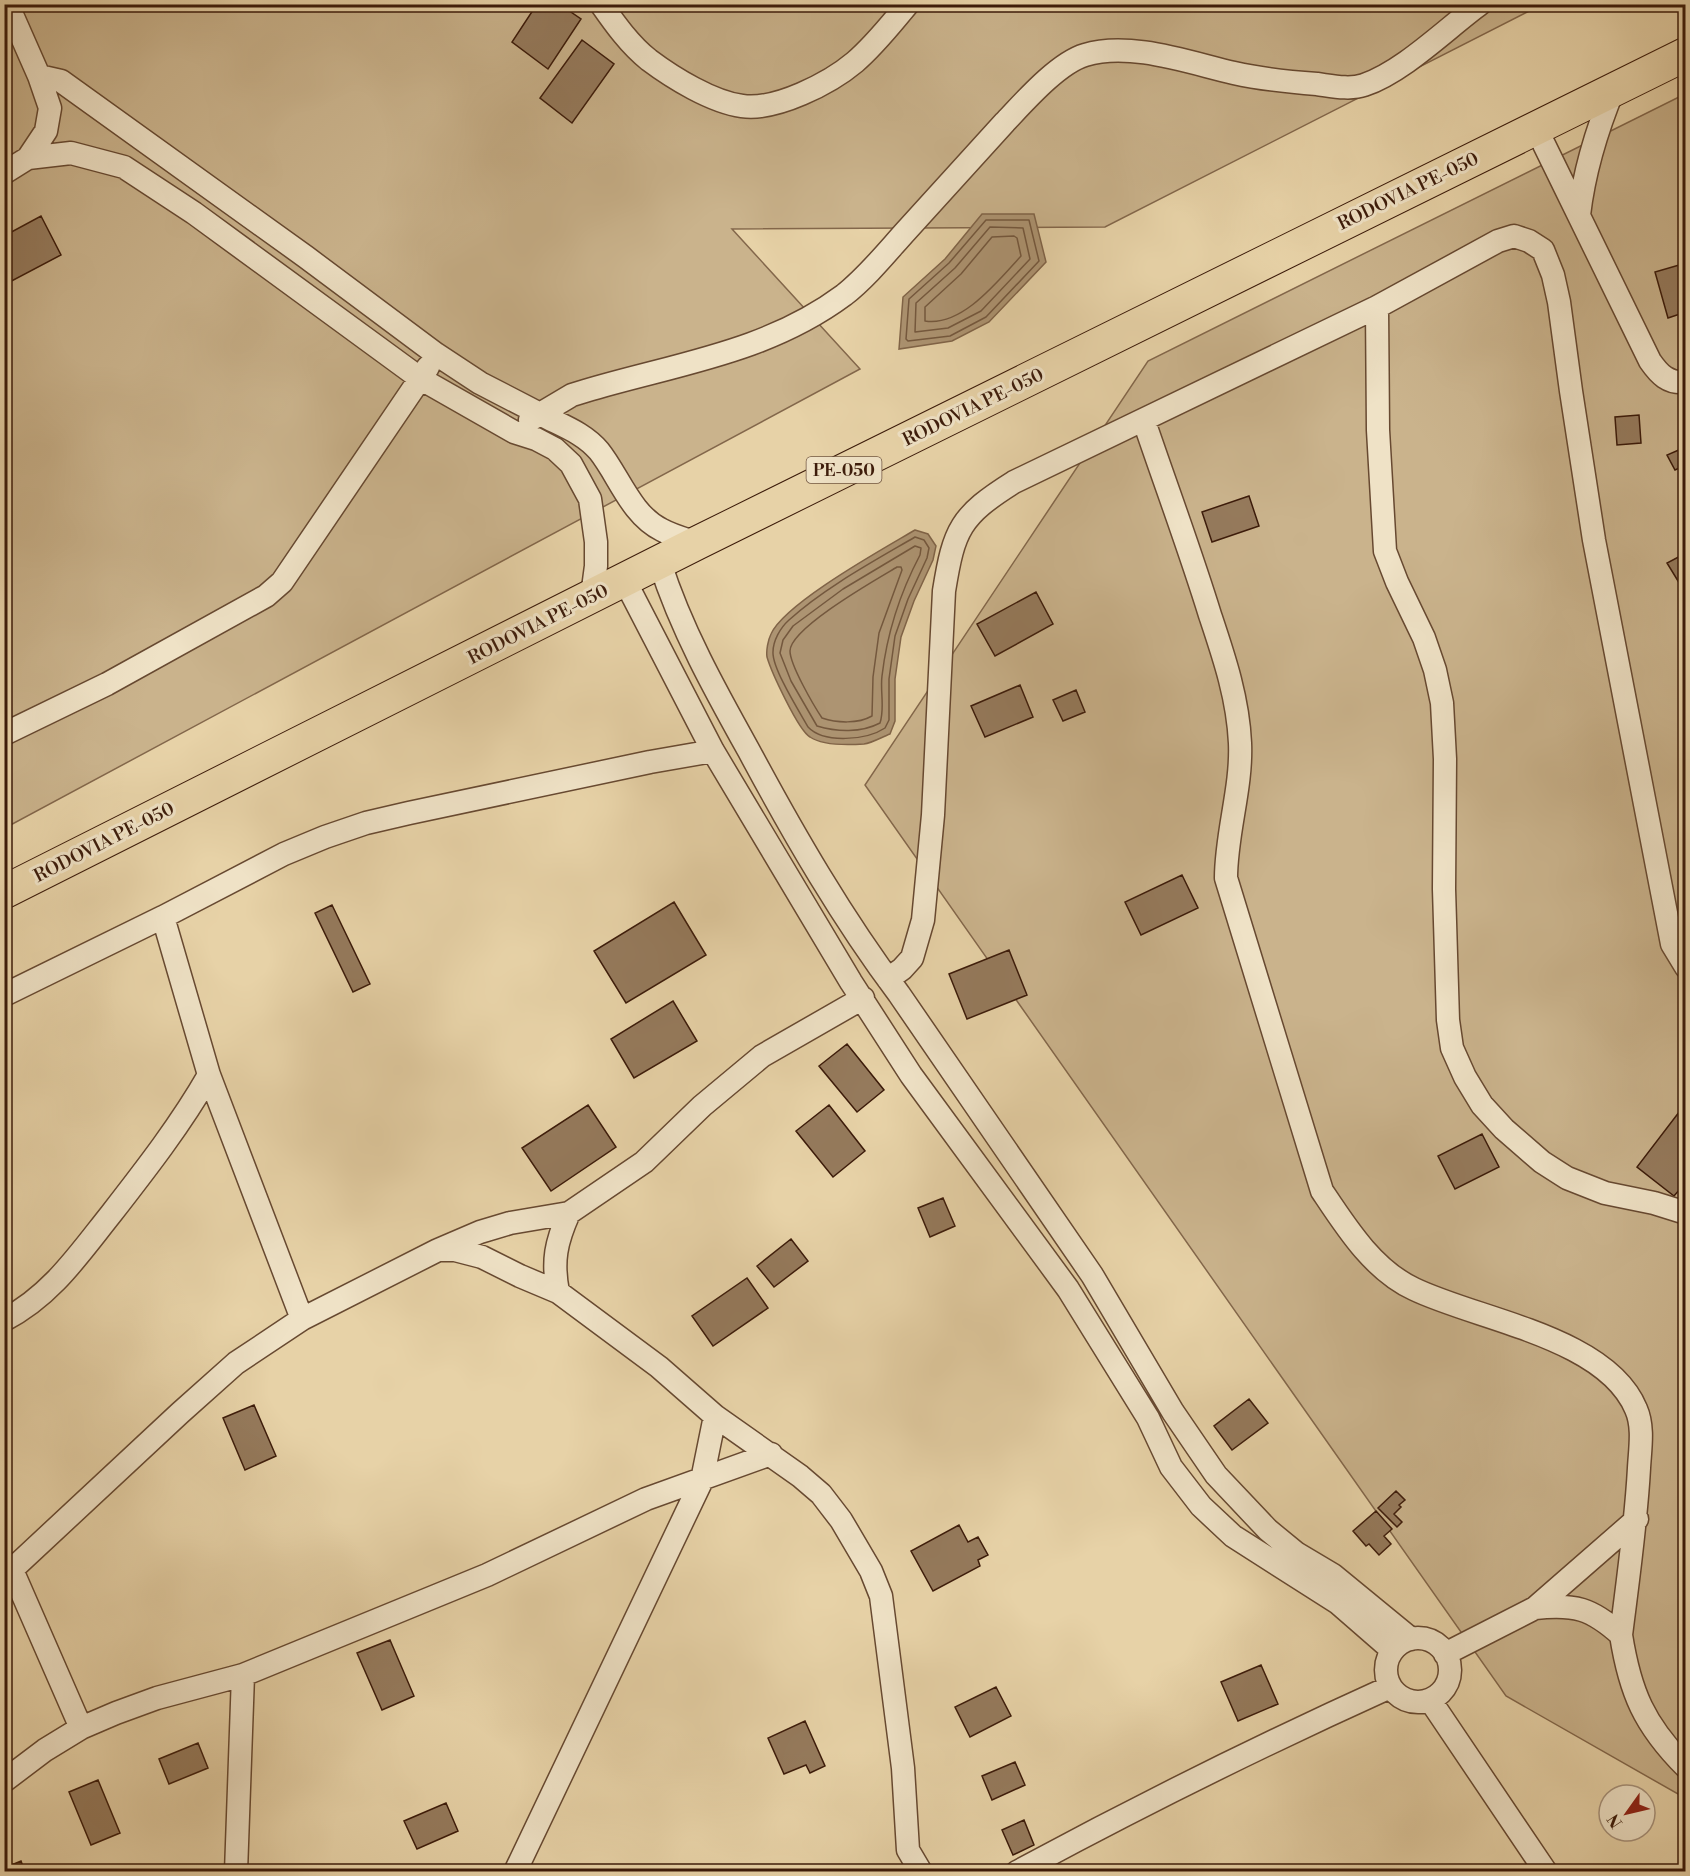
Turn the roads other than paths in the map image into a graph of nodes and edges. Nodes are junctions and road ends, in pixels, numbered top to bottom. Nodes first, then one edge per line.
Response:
1 (601, 4) edge
2 (908, 4) edge
3 (1480, 4) edge
4 (16, 13) edge
5 (1686, 54) edge
6 (39, 76) junction
7 (1614, 88) junction
8 (1536, 128) junction
9 (28, 158) junction
10 (4, 173) edge
11 (1579, 215) junction
12 (306, 257) junction
13 (287, 282) junction
14 (1377, 307) junction
15 (436, 354) junction
16 (421, 379) junction
17 (1686, 382) edge
18 (540, 414) junction
19 (1144, 421) junction
20 (514, 432) junction
21 (621, 486) junction
22 (590, 499) junction
23 (697, 543) junction
24 (660, 563) junction
25 (625, 581) junction
26 (592, 596) junction
27 (689, 638) junction
28 (662, 651) junction
29 (726, 710) junction
30 (698, 723) junction
31 (4, 734) edge
32 (713, 751) junction
33 (4, 892) edge
34 (163, 917) junction
35 (1686, 967) edge
36 (888, 979) junction
37 (4, 995) edge
38 (862, 998) junction
39 (210, 1075) junction
40 (568, 1213) junction
41 (1686, 1213) edge
42 (438, 1250) junction
43 (558, 1292) junction
44 (302, 1319) junction
45 (4, 1320) edge
46 (716, 1416) junction
47 (771, 1454) junction
48 (702, 1480) junction
49 (1637, 1519) junction
50 (8, 1574) edge
51 (1535, 1608) junction
52 (1621, 1635) junction
53 (1401, 1645) junction
54 (1445, 1654) junction
55 (243, 1676) junction
56 (1390, 1687) junction
57 (1430, 1700) junction
58 (81, 1728) junction
59 (1686, 1767) edge
60 (4, 1781) edge
61 (236, 1872) edge
62 (515, 1872) edge
63 (921, 1872) edge
64 (1017, 1872) edge
65 (1546, 1872) edge

1 - 2 street
3 - 18 street
4 - 6 street
5 - 7 main road, RODOVIA PE-050 / PE-050
6 - 9 street
6 - 12 street
7 - 8 main road, RODOVIA PE-050 / PE-050
7 - 11 street
8 - 11 street
8 - 23 main road, RODOVIA PE-050 / PE-050
9 - 10 street
9 - 13 street
11 - 17 street
12 - 13 street
12 - 15 street
13 - 16 street
14 - 19 street
14 - 35 street
14 - 41 street
15 - 16 street
15 - 18 street
16 - 20 street
16 - 31 street
18 - 20 street
18 - 21 street
19 - 36 street
19 - 49 street
20 - 22 street
21 - 22 street
21 - 23 street
22 - 26 street
23 - 24 main road, RODOVIA PE-050 / PE-050
24 - 25 main road, RODOVIA PE-050 / PE-050
24 - 27 street
25 - 26 main road, RODOVIA PE-050 / PE-050
25 - 28 street
26 - 33 main road, RODOVIA PE-050 / PE-050
27 - 28 street
27 - 29 street
28 - 30 street
29 - 30 street
29 - 36 street
30 - 32 street
32 - 34 street
32 - 38 street
34 - 37 street
34 - 39 street
36 - 38 street
36 - 38 street
36 - 53 street
38 - 40 street
38 - 53 street
39 - 44 street
39 - 45 street
40 - 42 street
40 - 43 street
42 - 43 street
42 - 44 street
43 - 46 street
44 - 50 street
46 - 47 street
46 - 48 street
47 - 48 street
47 - 63 street
48 - 55 street
48 - 62 street
49 - 51 street
49 - 52 street
50 - 58 street
51 - 52 street
51 - 54 street
52 - 59 street
53 - 54 street
53 - 56 street
54 - 57 street
55 - 58 street
55 - 61 street
56 - 57 street
56 - 64 street
57 - 65 street
58 - 60 street

